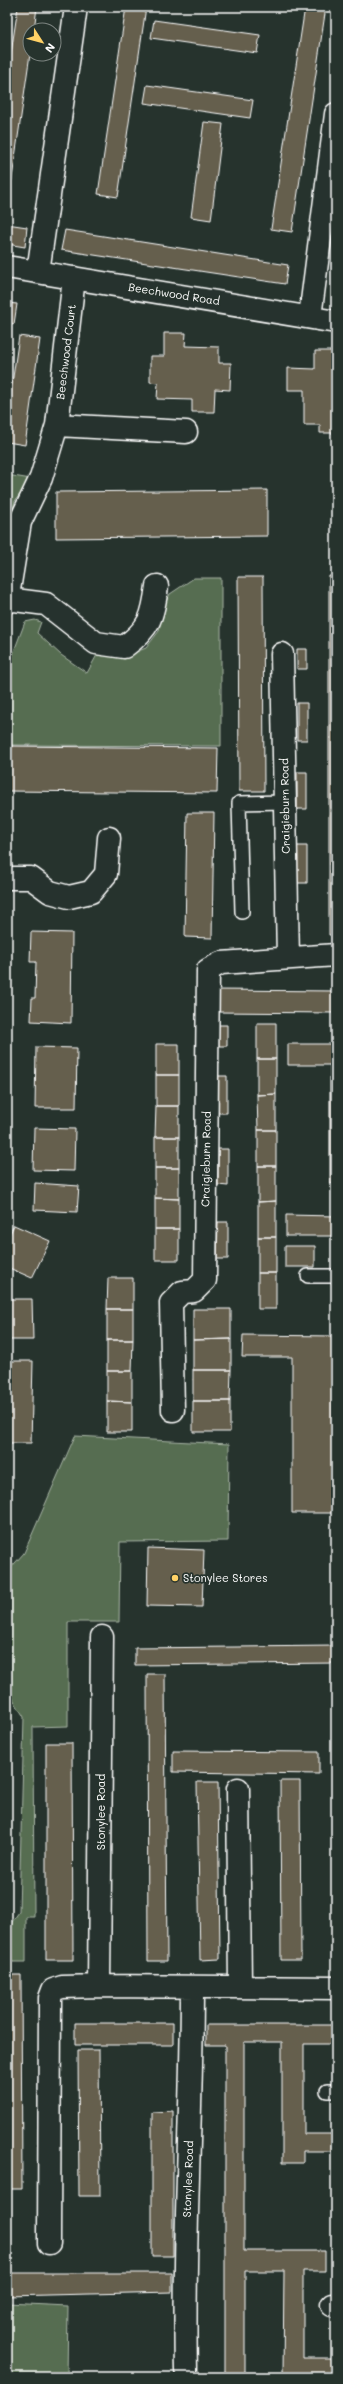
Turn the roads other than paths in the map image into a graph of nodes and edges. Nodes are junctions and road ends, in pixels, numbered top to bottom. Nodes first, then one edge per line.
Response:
1 (76, 7) edge
2 (336, 114) edge
3 (7, 267) edge
4 (38, 272) junction
5 (74, 278) junction
6 (310, 317) junction
7 (336, 322) edge
8 (57, 425) junction
9 (186, 432) dead end
10 (158, 586) dead end
11 (7, 601) edge
12 (282, 654) dead end
13 (286, 802) junction
14 (109, 838) dead end
15 (7, 878) edge
16 (242, 912) dead end
17 (336, 955) edge
18 (288, 958) junction
19 (308, 1276) dead end
20 (336, 1276) edge
21 (173, 1410) dead end
22 (102, 1637) dead end
23 (238, 1789) dead end
24 (99, 1986) junction
25 (240, 1986) junction
26 (192, 1988) junction
27 (336, 1988) edge
28 (49, 2243) dead end
29 (186, 2370) dead end

1 - 4 street
2 - 6 street
3 - 4 street, Beechwood Road
4 - 5 street, Beechwood Road
5 - 6 street, Beechwood Road
5 - 8 street, Beechwood Court
6 - 7 street, Beechwood Road
8 - 9 street
8 - 11 street, Beechwood Court
10 - 11 street, Beechwood Court
12 - 13 street, Craigieburn Road
13 - 16 lane
13 - 18 street, Craigieburn Road
14 - 15 street
17 - 18 street, Craigieburn Road
18 - 21 street, Craigieburn Road
19 - 20 lane
22 - 24 street, Stonylee Road
23 - 25 street
24 - 26 street
24 - 28 street
25 - 26 street
25 - 27 street
26 - 29 street, Stonylee Road

